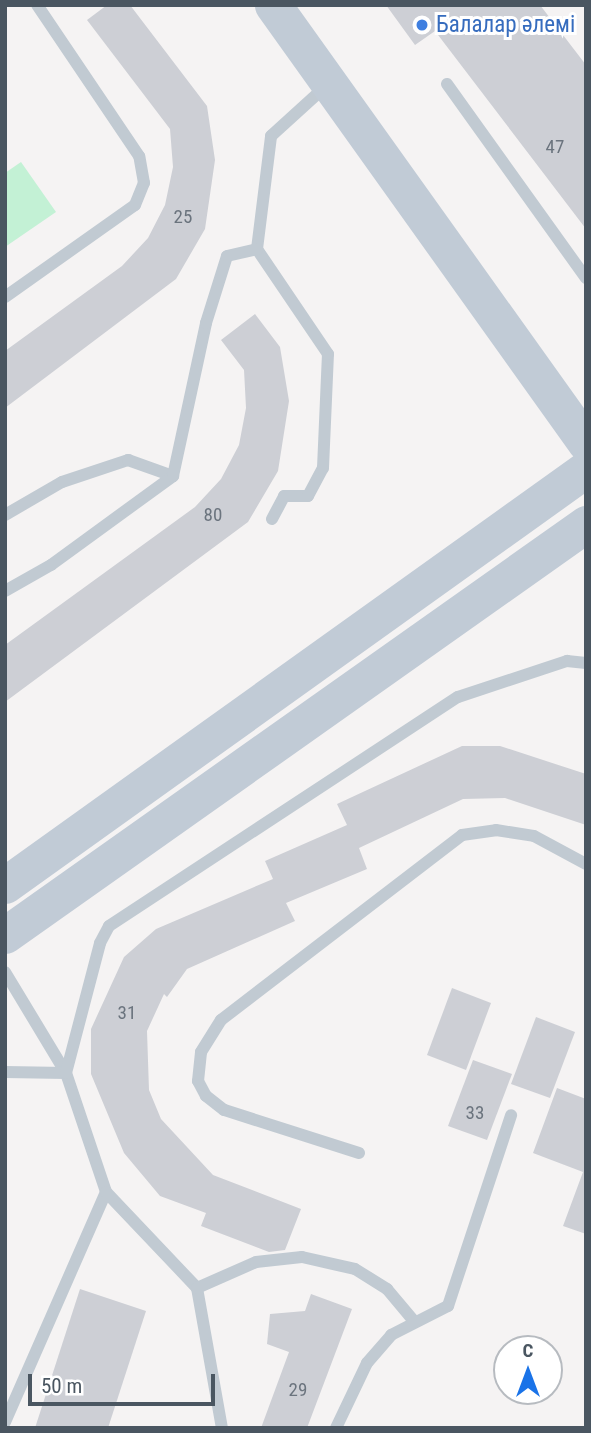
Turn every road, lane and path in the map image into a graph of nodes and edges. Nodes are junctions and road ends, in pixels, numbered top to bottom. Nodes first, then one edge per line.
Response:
1 (37, 5) edge
2 (273, 5) edge
3 (329, 84) junction
4 (447, 84) dead end
5 (257, 249) junction
6 (586, 278) edge
7 (5, 297) edge
8 (586, 443) edge
9 (586, 469) edge
10 (173, 476) junction
11 (5, 515) edge
12 (272, 519) dead end
13 (586, 524) edge
14 (5, 592) edge
15 (586, 663) edge
16 (586, 864) edge
17 (5, 885) edge
18 (5, 935) edge
19 (5, 972) edge
20 (5, 1072) edge
21 (66, 1073) junction
22 (512, 1115) dead end
23 (359, 1153) dead end
24 (106, 1192) junction
25 (197, 1288) junction
26 (413, 1320) junction
27 (5, 1422) edge
28 (222, 1428) edge
29 (337, 1428) edge

1 - 7 lane
2 - 3 main road
3 - 5 lane
3 - 8 main road
4 - 6 lane
5 - 10 lane
5 - 12 lane
9 - 17 main road
10 - 11 lane
10 - 14 lane
13 - 18 main road
15 - 21 lane
16 - 23 lane
19 - 21 lane
20 - 21 lane
21 - 24 lane
22 - 26 lane
24 - 25 lane
24 - 27 lane
25 - 26 lane
25 - 28 lane
26 - 29 lane

